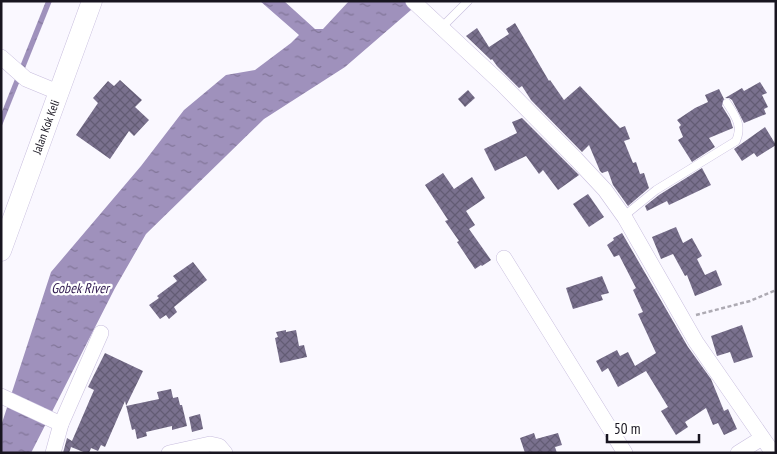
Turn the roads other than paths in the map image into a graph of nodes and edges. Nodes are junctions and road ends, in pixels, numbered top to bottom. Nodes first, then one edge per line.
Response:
1 (92, 1) edge
2 (468, 1) edge
3 (418, 6) edge
4 (442, 28) junction
5 (1, 57) edge
6 (60, 92) junction
7 (727, 103) dead end
8 (624, 216) junction
9 (1, 251) edge
10 (504, 258) dead end
11 (101, 333) dead end
12 (1, 396) edge
13 (55, 421) junction
14 (762, 438) junction
15 (53, 453) edge
16 (169, 453) edge
17 (226, 453) edge
18 (625, 453) edge
19 (738, 453) edge
20 (773, 453) edge

1 - 6 street, Jalan Kok Keli
2 - 4 lane
3 - 4 street
4 - 8 street
5 - 6 street
6 - 9 street, Jalan Kok Keli
7 - 8 lane
8 - 14 street
10 - 18 street
11 - 13 street
12 - 13 street
13 - 15 street
14 - 19 street
14 - 20 street
16 - 17 street

